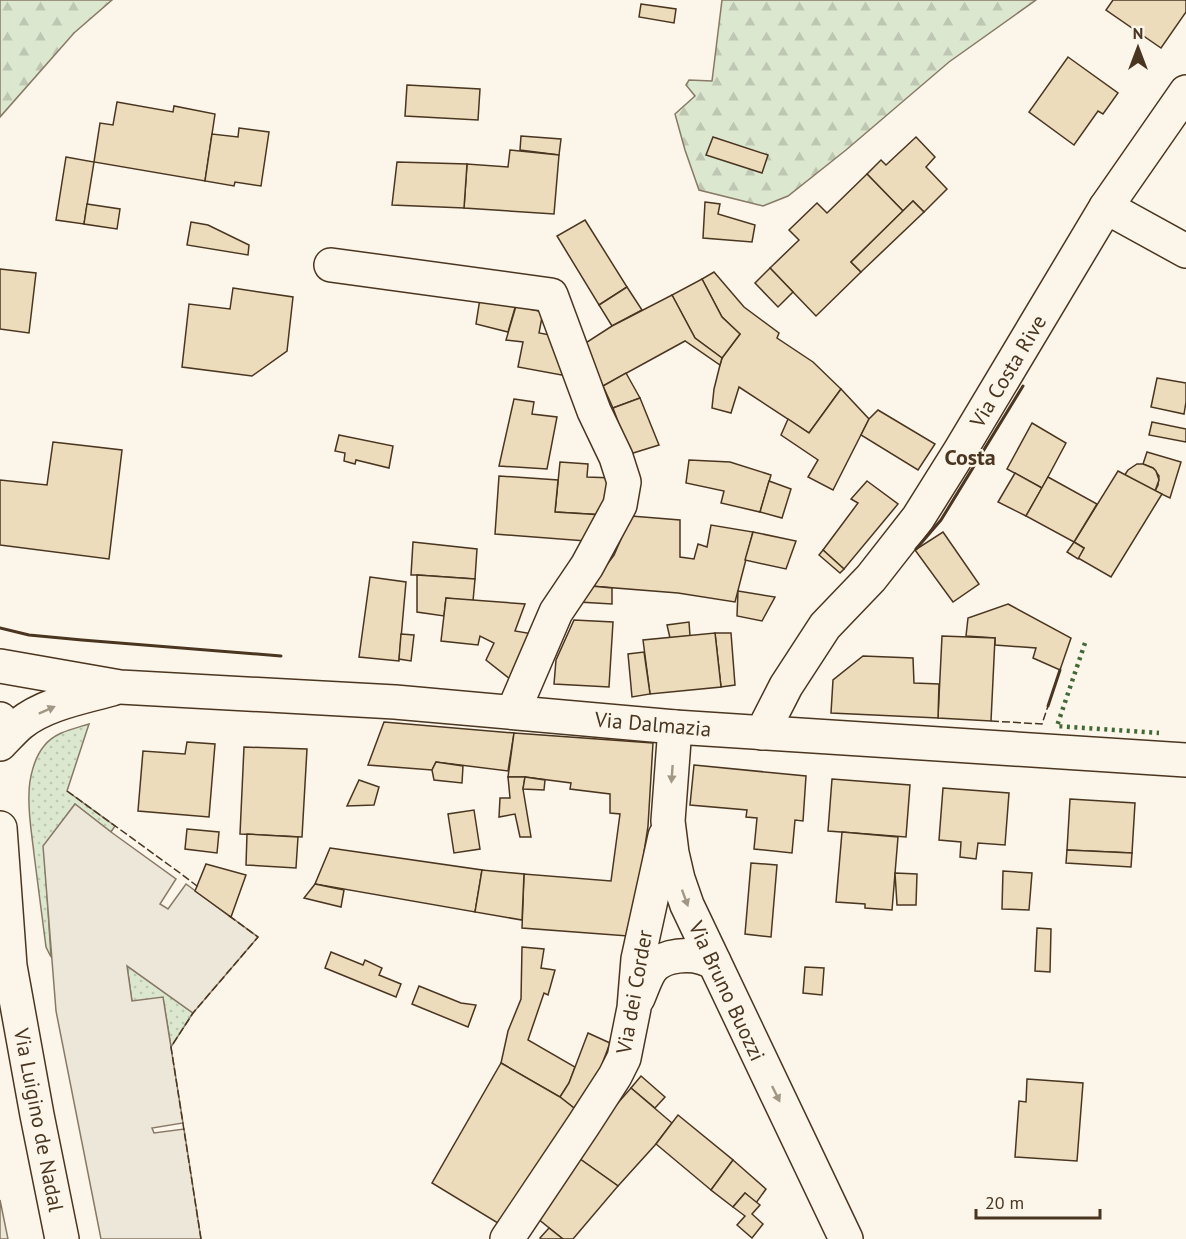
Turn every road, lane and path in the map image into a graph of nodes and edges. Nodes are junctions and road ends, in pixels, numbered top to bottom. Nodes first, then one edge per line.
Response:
1 (1186, 92) edge
2 (1106, 207) junction
3 (1186, 251) edge
4 (332, 266) dead end
5 (0, 666) edge
6 (120, 687) junction
7 (513, 712) junction
8 (0, 719) edge
9 (0, 726) edge
10 (675, 727) junction
11 (762, 733) junction
12 (0, 744) edge
13 (1186, 760) edge
14 (668, 821) junction
15 (0, 828) edge
16 (5, 954) edge
17 (714, 962) junction
18 (634, 1008) junction
19 (62, 1239) edge
20 (507, 1239) edge
21 (846, 1239) edge

1 - 2 street, Via Costa Rive
2 - 3 street
2 - 11 street, Via Costa Rive
4 - 7 street
5 - 6 street, Via Dalmazia
6 - 7 street, Via Dalmazia
12 -> 6 street, Via Dalmazia
7 - 10 street, Via Dalmazia
8 - 9 street
10 - 11 street, Via Dalmazia
10 -> 14 street, Via Bruno Buozzi
11 - 13 street, Via Dalmazia
14 -> 17 street, Via Bruno Buozzi
14 - 18 street, Via dei Corder
15 - 16 street, Via Luigino de Nadal
16 - 19 street, Via Luigino de Nadal
17 - 18 street
17 -> 21 street, Via Bruno Buozzi
18 - 20 street, Via dei Corder

